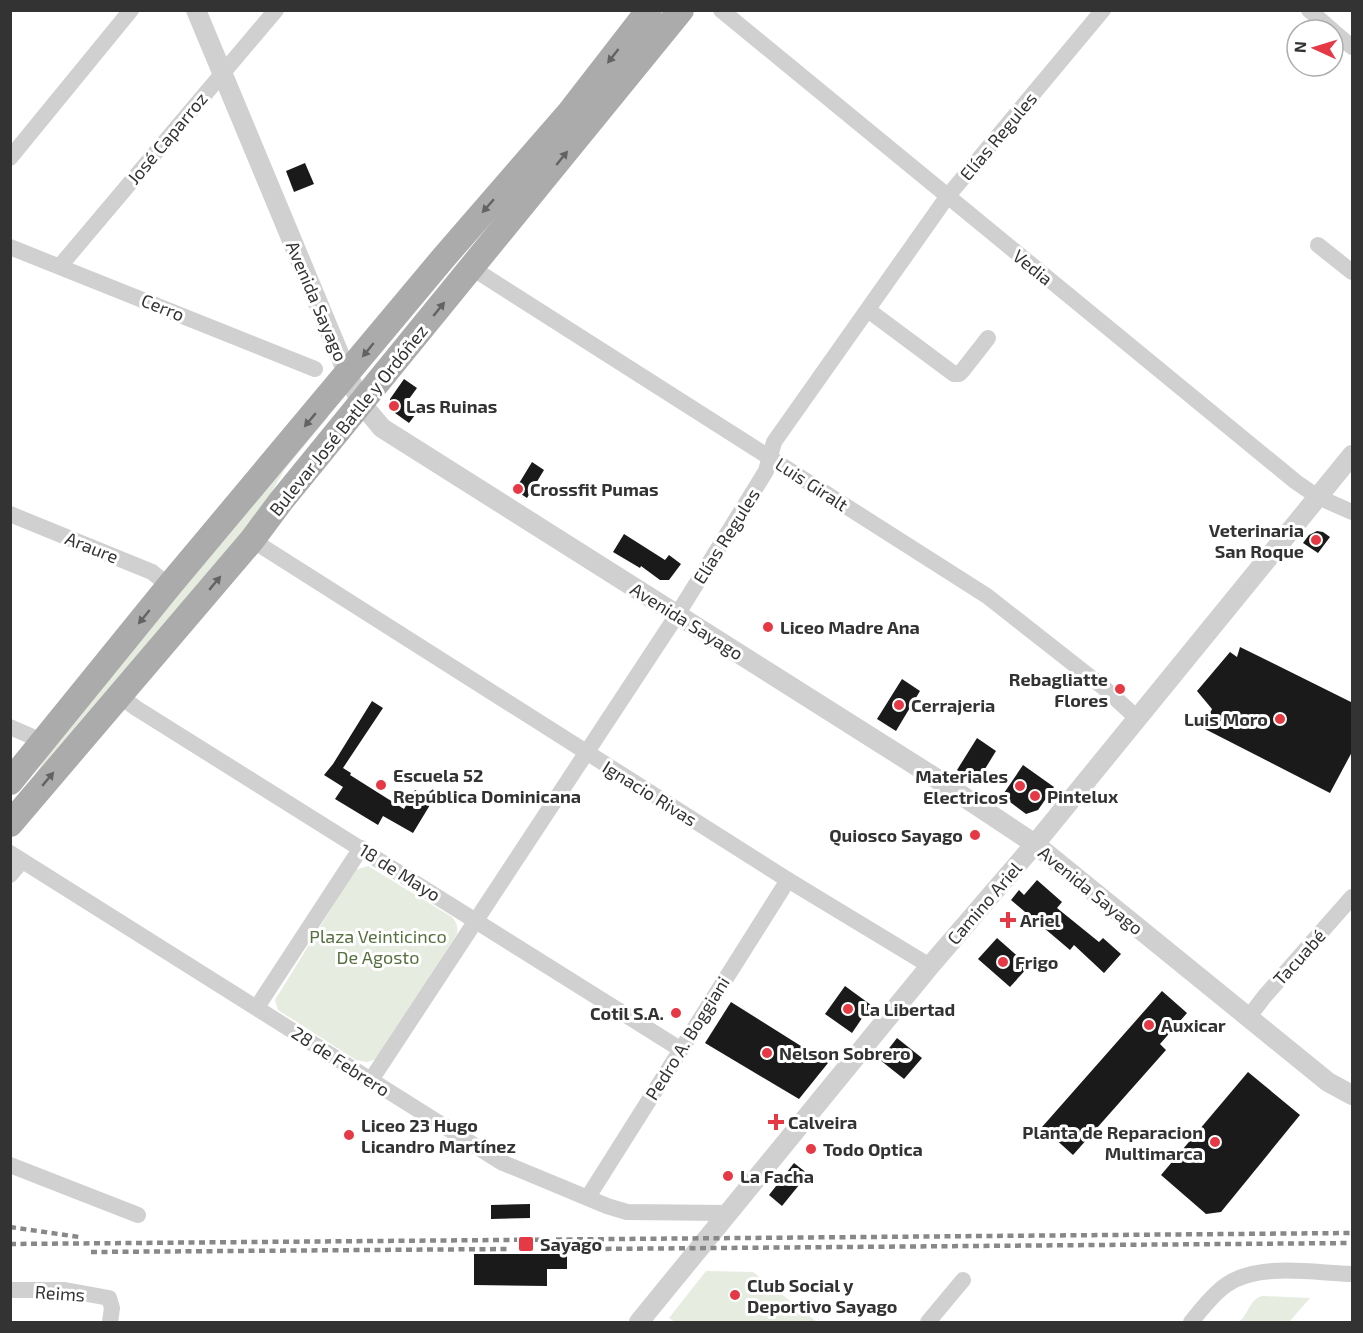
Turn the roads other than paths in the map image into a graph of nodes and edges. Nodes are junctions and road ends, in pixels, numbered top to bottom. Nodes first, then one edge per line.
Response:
1 (131, 10) edge
2 (196, 10) edge
3 (276, 10) edge
4 (649, 10) edge
5 (681, 10) edge
6 (721, 10) edge
7 (1103, 10) edge
8 (222, 73) junction
9 (10, 158) edge
10 (947, 197) junction
11 (1318, 245) dead end
12 (10, 248) edge
13 (60, 266) junction
14 (472, 268) junction
15 (1353, 272) edge
16 (867, 310) junction
17 (988, 338) dead end
18 (315, 369) dead end
19 (348, 375) junction
20 (361, 403) junction
21 (1353, 455) edge
22 (770, 457) junction
23 (1318, 497) junction
24 (1353, 512) edge
25 (10, 514) edge
26 (252, 540) junction
27 (169, 586) junction
28 (676, 615) junction
29 (120, 696) junction
30 (1138, 719) junction
31 (10, 727) edge
32 (42, 741) junction
33 (586, 753) junction
34 (10, 782) edge
35 (10, 824) edge
36 (1035, 844) junction
37 (361, 848) junction
38 (16, 857) edge
39 (10, 875) edge
40 (788, 880) junction
41 (1353, 897) edge
42 (476, 920) junction
43 (930, 966) junction
44 (257, 1007) junction
45 (1248, 1018) junction
46 (680, 1049) junction
47 (371, 1080) junction
48 (1353, 1095) edge
49 (10, 1165) edge
50 (588, 1197) junction
51 (728, 1213) junction
52 (138, 1215) dead end
53 (1353, 1274) edge
54 (963, 1280) dead end
55 (10, 1290) edge
56 (1192, 1322) edge
57 (110, 1323) edge
58 (639, 1323) edge
59 (928, 1323) edge

1 - 9 street
2 - 8 street, Avenida Sayago
3 - 8 street, José Caparroz
4 -> 19 main road, Bulevar José Batlle y Ordóñez
14 -> 5 main road, Bulevar José Batlle y Ordóñez
6 - 10 street, Vedia
7 - 10 street, Elías Regules
8 - 13 street, José Caparroz
8 - 19 street, Avenida Sayago
10 - 16 street, Elías Regules
10 - 23 street, Vedia
11 - 15 street
12 - 13 street, Cerro
13 - 18 street, Cerro
20 -> 14 main road, Bulevar José Batlle y Ordóñez
14 - 22 street, Luis Giralt
16 - 17 street
16 - 22 street, Elías Regules
19 - 20 street, Avenida Sayago
19 -> 27 main road, Bulevar José Batlle y Ordóñez
20 - 26 main road, Bulevar José Batlle y Ordóñez
20 - 28 street, Avenida Sayago
21 - 23 street, Camino Ariel
22 - 28 street, Elías Regules
22 - 30 street, Luis Giralt
23 - 24 street, Vedia
23 - 30 street, Camino Ariel
25 - 27 street, Araure
29 -> 26 main road, Bulevar José Batlle y Ordóñez
26 - 33 street, Ignacio Rivas
27 -> 32 main road, Bulevar José Batlle y Ordóñez
28 - 33 street, Elías Regules
28 - 36 street, Avenida Sayago
35 -> 29 main road, Bulevar José Batlle y Ordóñez
29 - 37 street, 18 de Mayo
30 - 36 street, Camino Ariel
31 - 32 street
32 - 34 main road, Bulevar José Batlle y Ordóñez
33 - 40 street, Ignacio Rivas
33 - 42 street, Elías Regules
36 - 43 street, Camino Ariel
36 - 45 street, Avenida Sayago
37 - 42 street, 18 de Mayo
37 - 44 street
38 - 39 street
38 - 44 street, 28 de Febrero
40 - 43 street, Ignacio Rivas
40 - 46 street, Pedro A. Boggiani
41 - 45 street, Tacuabé
42 - 46 street, 18 de Mayo
42 - 47 street, Elías Regules
43 - 51 street, Camino Ariel
44 - 47 street, 28 de Febrero
45 - 48 street, Avenida Sayago
46 - 50 street, Pedro A. Boggiani
47 - 50 street, 28 de Febrero
49 - 52 street
50 - 51 street, 28 de Febrero
51 - 58 street, Camino Ariel
53 - 56 street
54 - 59 street
55 - 57 street, Reims

